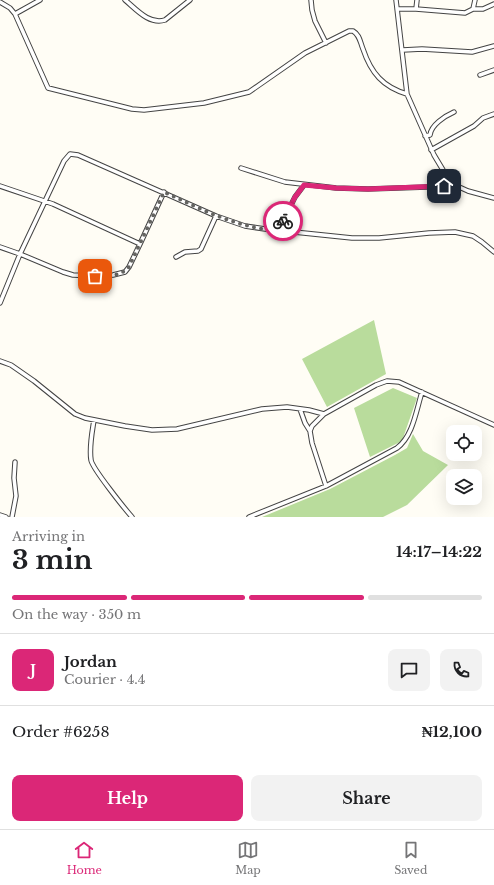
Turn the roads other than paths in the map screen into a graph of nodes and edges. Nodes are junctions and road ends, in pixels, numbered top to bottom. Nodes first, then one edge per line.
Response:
1 (40, 0) edge
2 (125, 0) edge
3 (190, 0) edge
4 (311, 0) edge
5 (396, 0) edge
6 (417, 0) edge
7 (475, 0) edge
8 (0, 2) edge
9 (494, 4) edge
10 (397, 9) junction
11 (416, 9) junction
12 (474, 9) junction
13 (14, 14) junction
14 (326, 43) junction
15 (494, 46) edge
16 (403, 50) junction
17 (494, 70) edge
18 (480, 76) dead end
19 (407, 94) junction
20 (454, 112) dead end
21 (494, 114) edge
22 (425, 136) junction
23 (431, 150) junction
24 (241, 168) dead end
25 (304, 185) junction
26 (0, 186) edge
27 (457, 186) junction
28 (164, 192) junction
29 (494, 198) edge
30 (45, 201) junction
31 (216, 216) junction
32 (278, 231) junction
33 (140, 244) junction
34 (0, 247) edge
35 (494, 252) edge
36 (20, 254) junction
37 (176, 257) dead end
38 (0, 303) edge
39 (0, 361) edge
40 (422, 392) junction
41 (300, 409) junction
42 (324, 414) junction
43 (94, 420) junction
44 (494, 425) edge
45 (310, 431) junction
46 (15, 462) dead end
47 (326, 486) junction
48 (0, 515) edge
49 (6, 517) edge
50 (12, 517) edge
51 (132, 517) edge
52 (249, 517) edge

1 - 13 street
2 - 3 street
4 - 14 street
5 - 10 street
6 - 11 street
7 - 12 street
8 - 13 street
9 - 12 street
10 - 11 street
10 - 16 street
11 - 12 street
13 - 14 street
14 - 19 street
15 - 16 street
16 - 19 street
17 - 18 street
19 - 22 street
20 - 22 street
21 - 23 street
22 - 23 street
23 - 27 street
24 - 25 street
25 - 27 street
25 - 32 street
26 - 30 street
27 - 29 street
28 - 30 street
28 - 31 street
28 - 33 street
30 - 33 street
30 - 36 street
31 - 32 street
31 - 37 street
32 - 35 street
33 - 36 street
34 - 36 street
36 - 38 street
39 - 43 street
40 - 42 street
40 - 44 street
40 - 47 street
41 - 42 street
41 - 43 street
41 - 45 street
42 - 45 street
43 - 51 street
45 - 47 street
46 - 50 street
47 - 52 street
48 - 49 street

